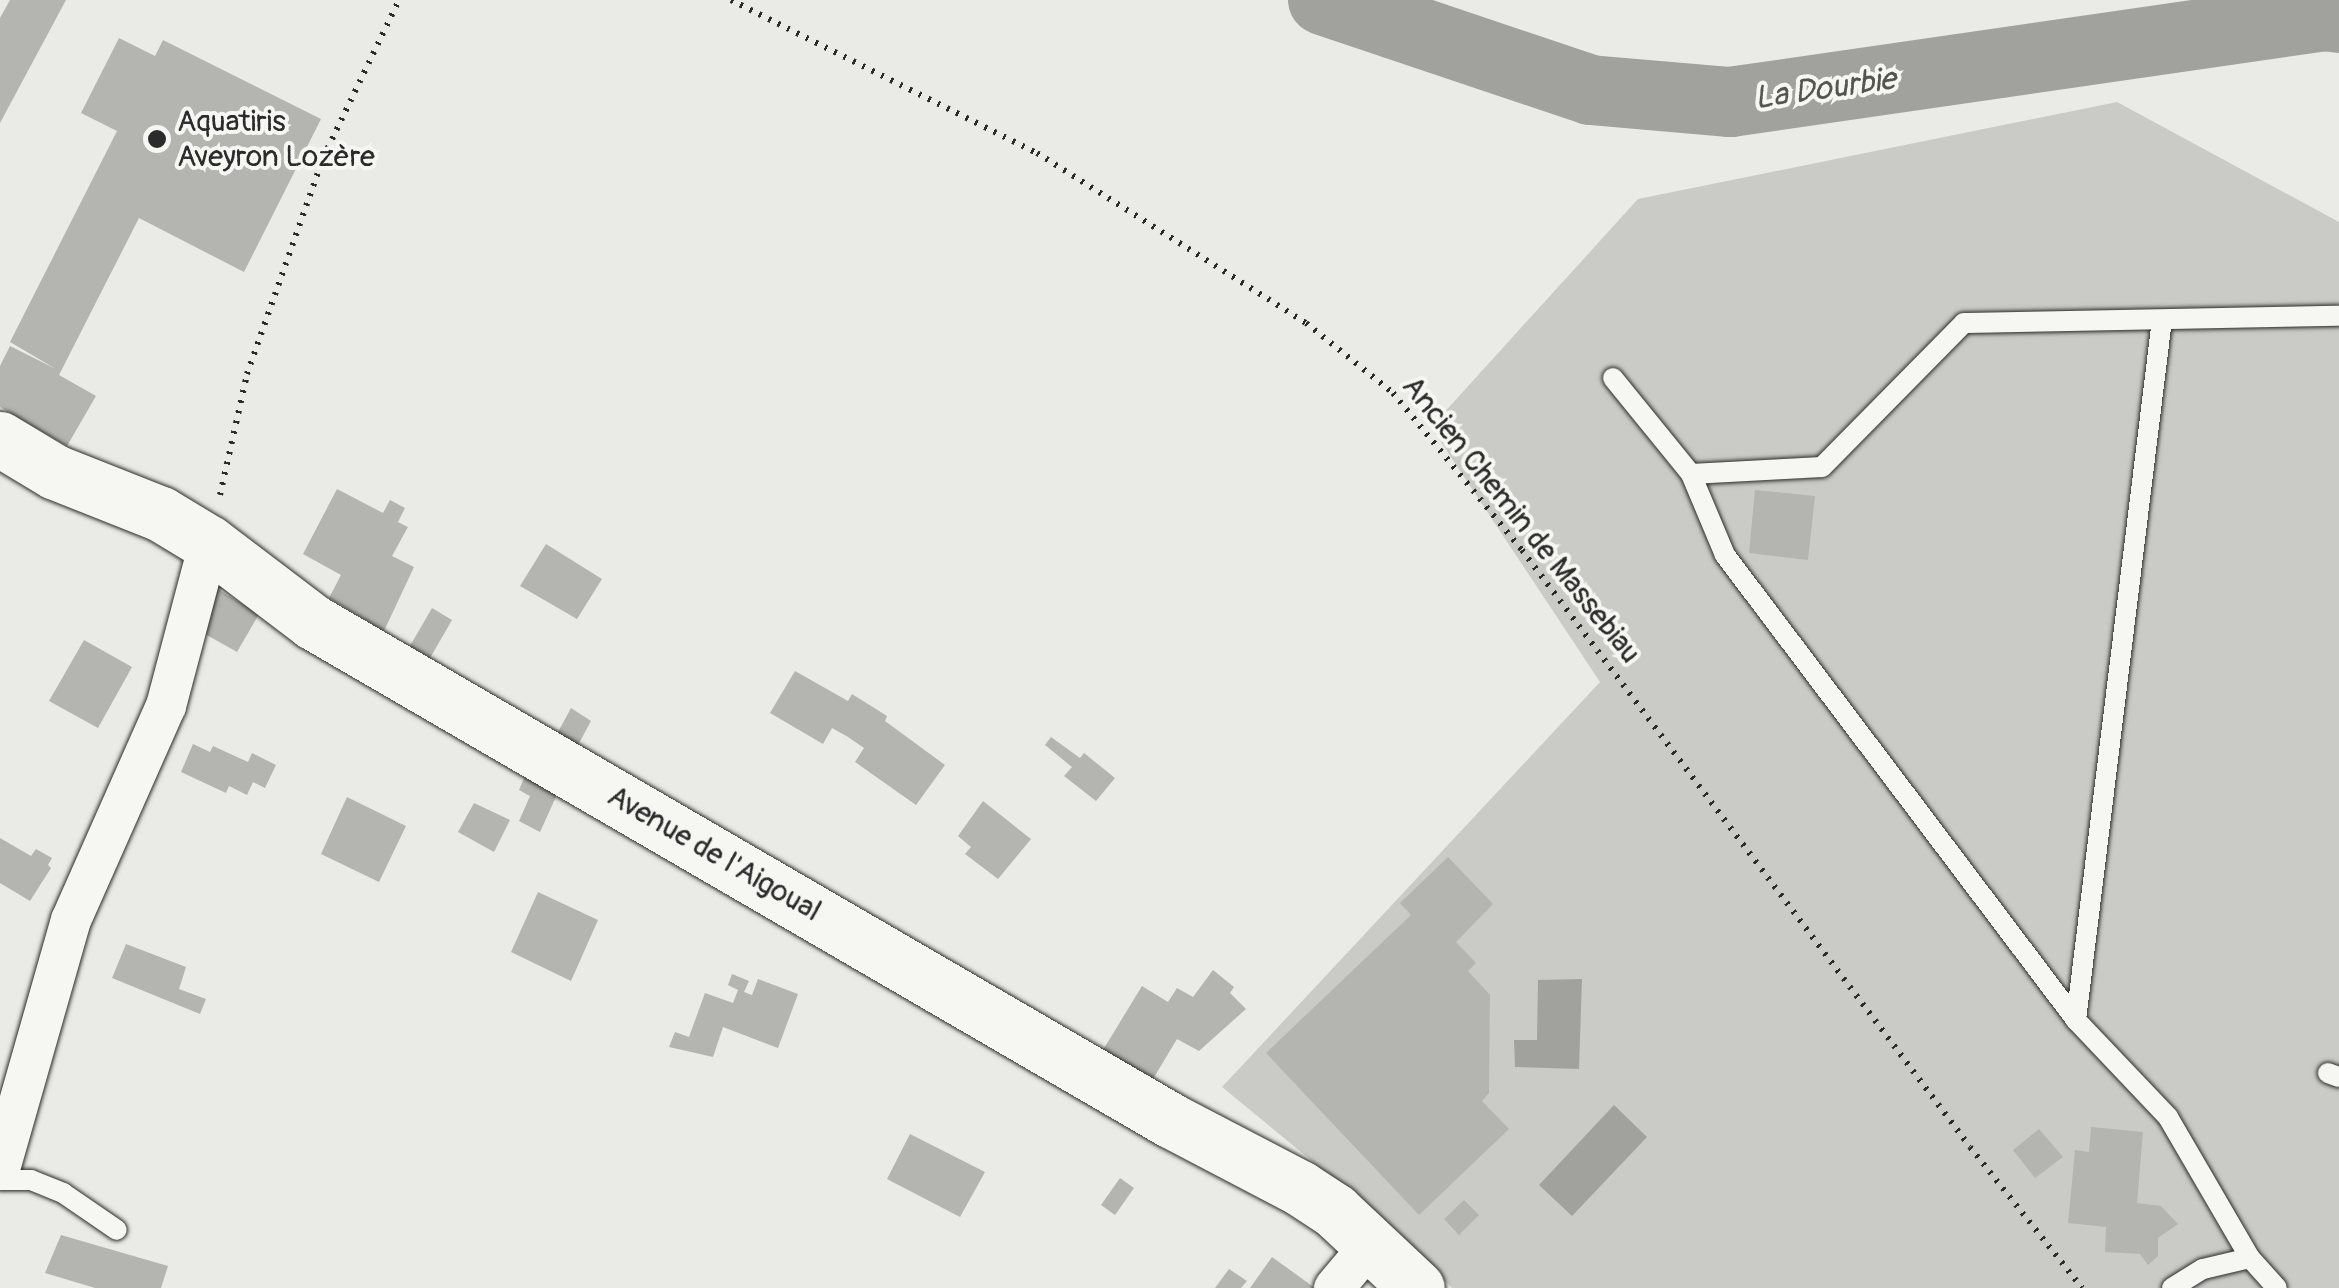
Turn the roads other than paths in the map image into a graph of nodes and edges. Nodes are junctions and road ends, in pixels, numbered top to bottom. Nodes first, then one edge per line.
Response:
1 (2339, 316) edge
2 (2162, 320) junction
3 (1613, 378) dead end
4 (0, 438) edge
5 (1691, 474) junction
6 (209, 544) junction
7 (2076, 1020) junction
8 (0, 1169) edge
9 (0, 1180) edge
10 (117, 1230) dead end
11 (2250, 1258) junction
12 (1388, 1271) edge
13 (1334, 1288) edge
14 (2172, 1288) edge
15 (2276, 1288) edge

1 - 2 lane
2 - 5 lane
2 - 7 lane
3 - 5 lane
4 - 6 main road, Avenue de l'Aigoual
5 - 7 lane
6 - 8 street
6 - 12 main road, Avenue de l'Aigoual
7 - 11 lane
9 - 10 lane
11 - 14 lane
11 - 15 lane
12 - 13 street

